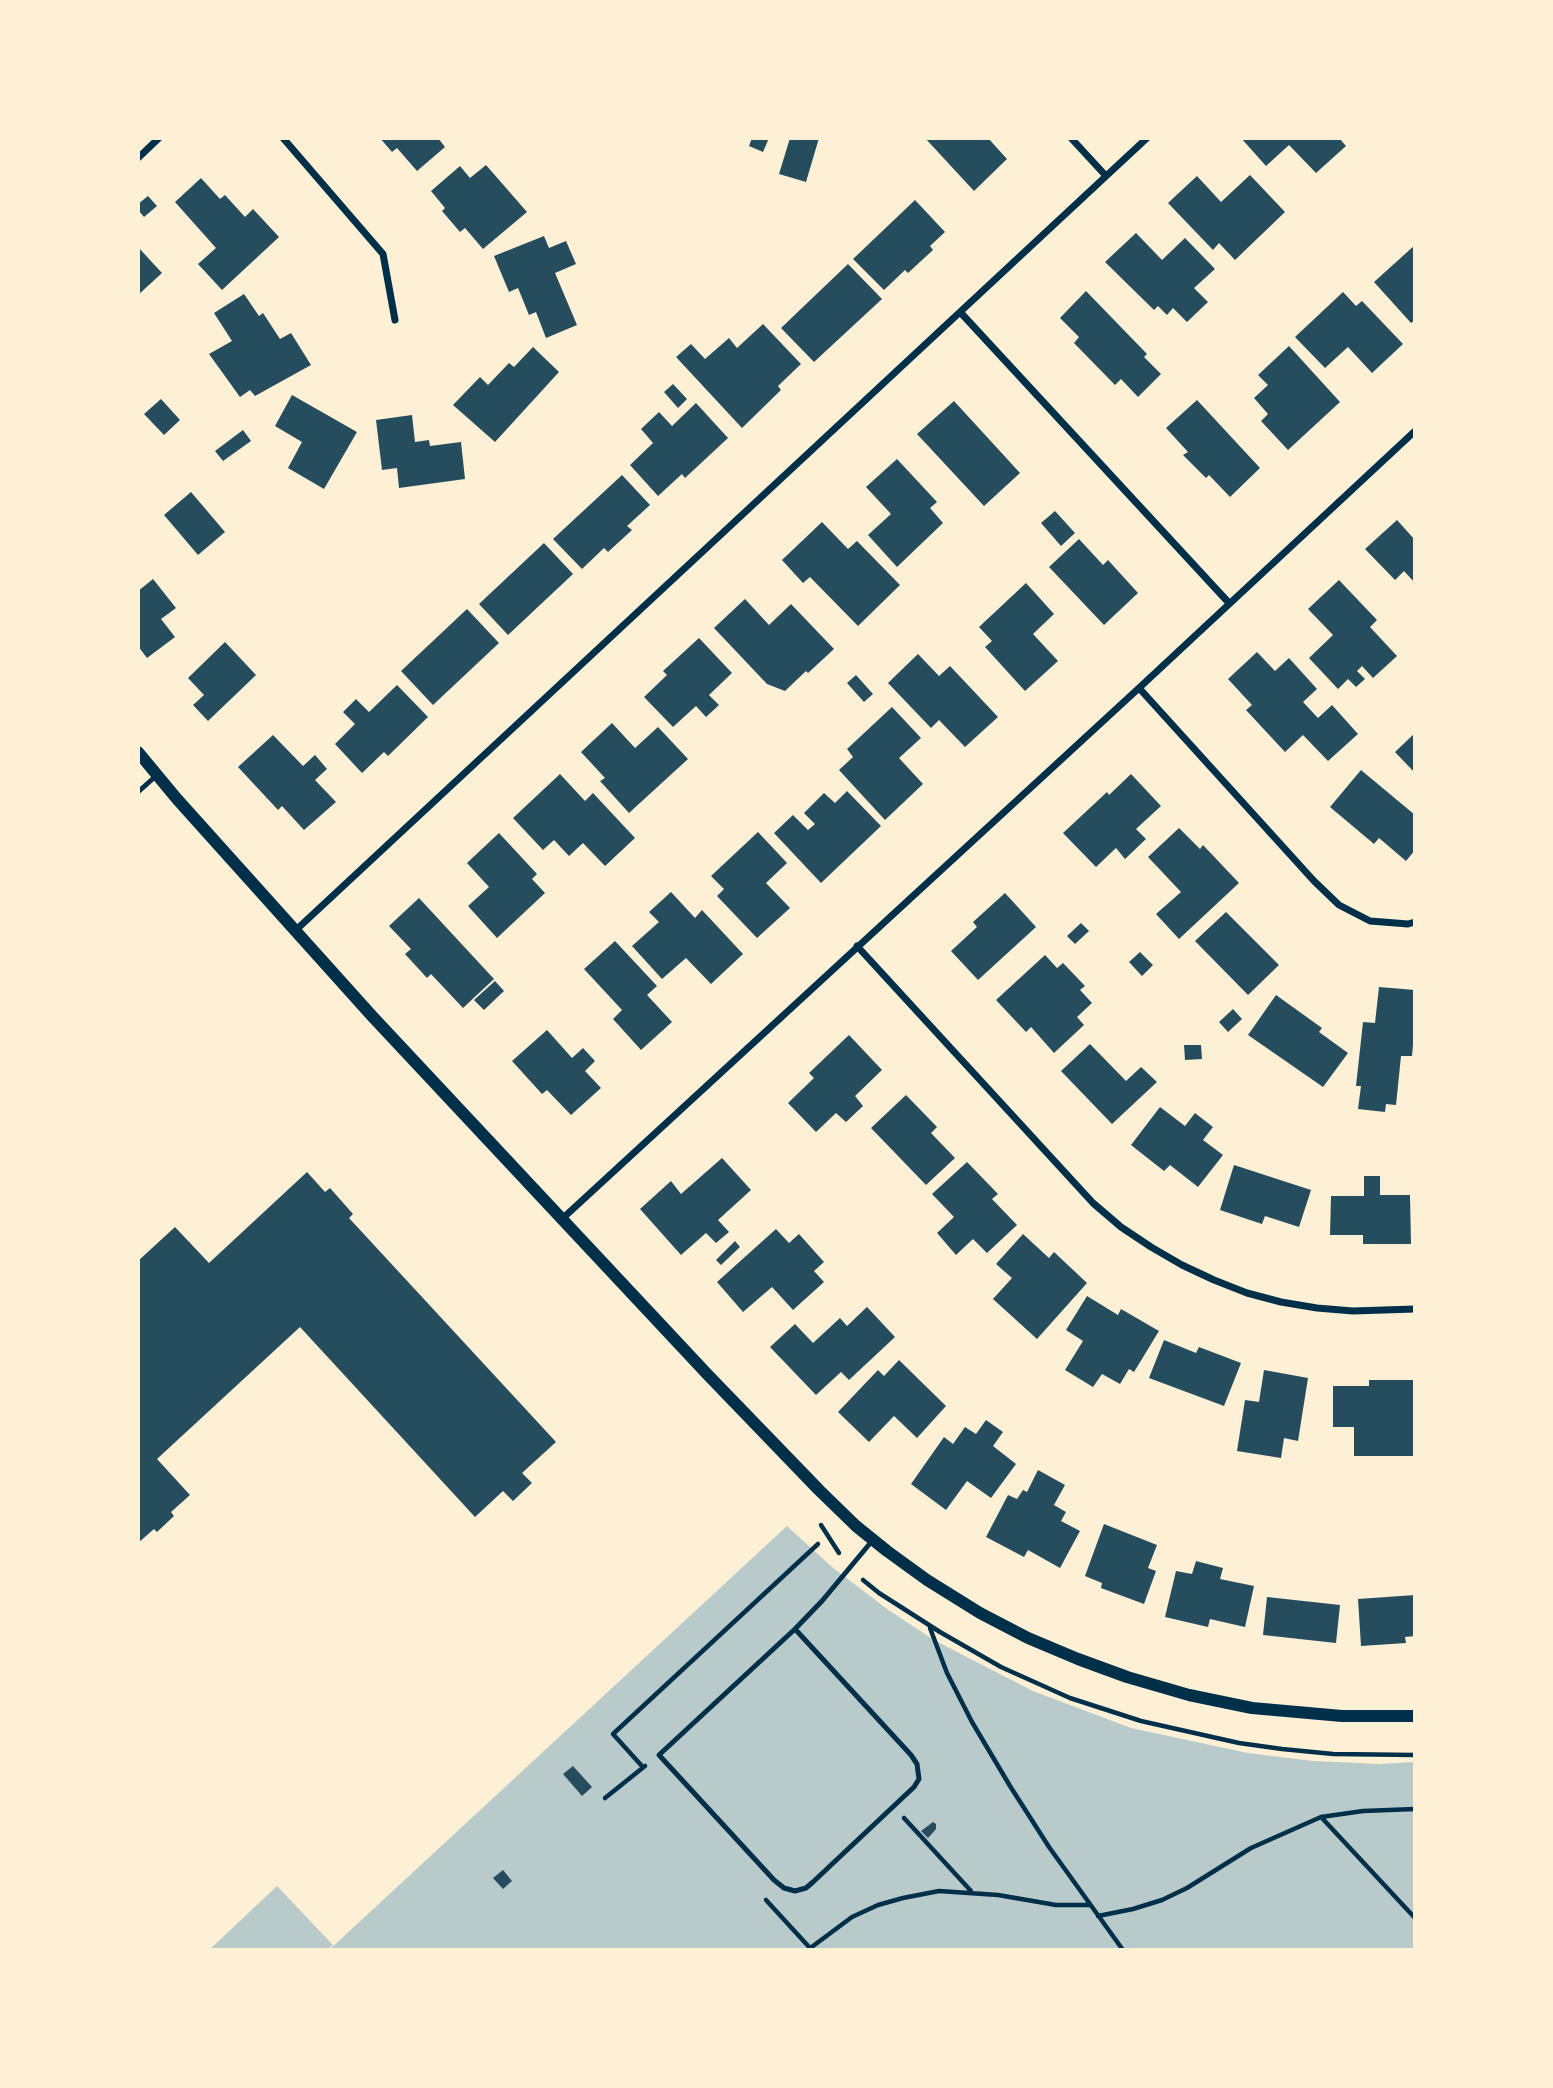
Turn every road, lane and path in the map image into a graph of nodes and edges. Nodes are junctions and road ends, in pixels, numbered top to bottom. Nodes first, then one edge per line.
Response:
1 (159, 138) edge
2 (283, 138) edge
3 (1071, 138) edge
4 (1147, 138) edge
5 (138, 158) edge
6 (1106, 176) junction
7 (961, 313) junction
8 (395, 320) dead end
9 (1415, 430) edge
10 (1229, 603) junction
11 (1139, 688) junction
12 (138, 752) edge
13 (157, 775) junction
14 (138, 792) edge
15 (1415, 922) edge
16 (296, 930) junction
17 (857, 946) junction
18 (562, 1219) junction
19 (1415, 1309) edge
20 (873, 1540) junction
21 (818, 1544) dead end
22 (929, 1625) dead end
23 (795, 1629) junction
24 (1415, 1716) edge
25 (613, 1734) dead end
26 (659, 1755) junction
27 (605, 1798) dead end
28 (894, 1806) junction
29 (1415, 1809) edge
30 (1321, 1817) junction
31 (972, 1892) junction
32 (1090, 1905) junction
33 (1098, 1916) junction
34 (1415, 1918) edge
35 (808, 1950) edge
36 (1123, 1950) edge

1 - 5 street
2 - 8 street
3 - 6 street
4 - 6 street
6 - 7 street
7 - 10 street
7 - 16 street
9 - 10 street
10 - 11 street
11 - 15 street
11 - 17 street
12 - 13 street
13 - 14 lane
13 - 16 street
16 - 18 street
17 - 18 street
17 - 19 street
18 - 20 street
20 - 23 lane
20 - 24 street
21 - 25 path
22 - 32 path
23 - 26 lane
23 - 28 lane
26 - 27 path
26 - 28 lane
28 - 31 path
29 - 30 path
30 - 33 path
30 - 34 path
31 - 32 path
31 - 35 path
32 - 33 path
33 - 36 path

